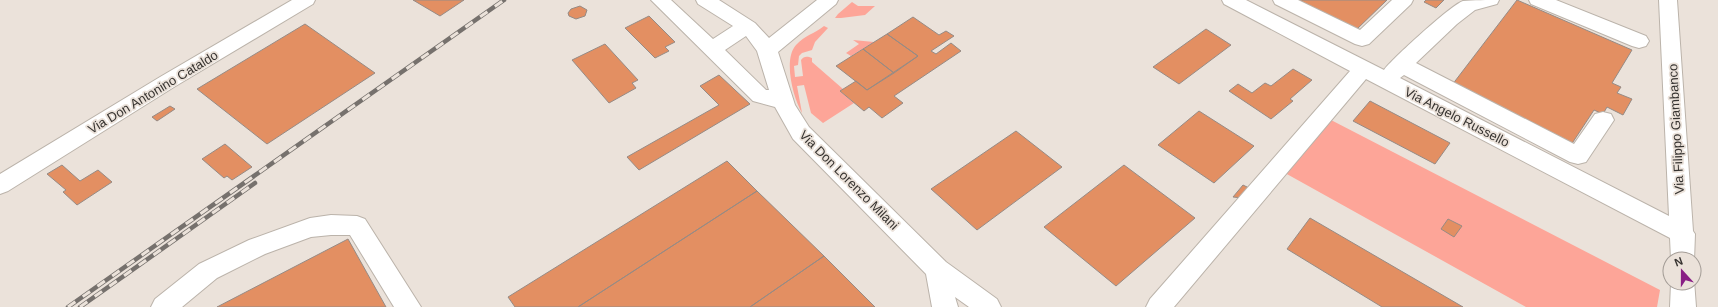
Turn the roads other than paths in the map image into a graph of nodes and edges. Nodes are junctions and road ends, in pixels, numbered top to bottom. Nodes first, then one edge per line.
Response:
1 (306, 0) edge
2 (660, 0) edge
3 (705, 0) edge
4 (829, 0) edge
5 (1231, 0) edge
6 (1282, 0) edge
7 (1404, 0) edge
8 (1490, 0) edge
9 (1538, 0) edge
10 (1668, 0) edge
11 (1320, 19) junction
12 (746, 27) junction
13 (1303, 37) junction
14 (1640, 41) dead end
15 (712, 49) junction
16 (767, 50) junction
17 (1402, 64) junction
18 (1364, 68) junction
19 (1386, 80) junction
20 (783, 101) junction
21 (1603, 120) dead end
22 (0, 185) edge
23 (1682, 234) junction
24 (1683, 251) edge
25 (937, 269) junction
26 (1683, 291) edge
27 (164, 307) edge
28 (408, 307) edge
29 (945, 307) edge
30 (988, 307) edge
31 (1159, 307) edge
32 (1683, 307) edge

1 - 22 street, Via Don Antonino Cataldo
2 - 15 street
3 - 12 street, Via Don Lorenzo Milani
4 - 16 street
5 - 13 street, Via Angelo Russello
6 - 11 street
7 - 11 street
8 - 17 street
9 - 14 street
10 - 23 street, Via Filippo Giambanco
11 - 13 street
12 - 15 street
12 - 16 street, Via Don Lorenzo Milani
13 - 18 street, Via Angelo Russello
15 - 20 street
16 - 20 street, Via Don Lorenzo Milani
17 - 19 street
17 - 21 street
18 - 19 street, Via Angelo Russello
18 - 31 street
19 - 23 street, Via Angelo Russello
20 - 25 street, Via Don Lorenzo Milani
23 - 24 street, Via Filippo Giambanco
25 - 29 street
25 - 30 street, Via Don Lorenzo Milani
26 - 32 street
27 - 28 street

